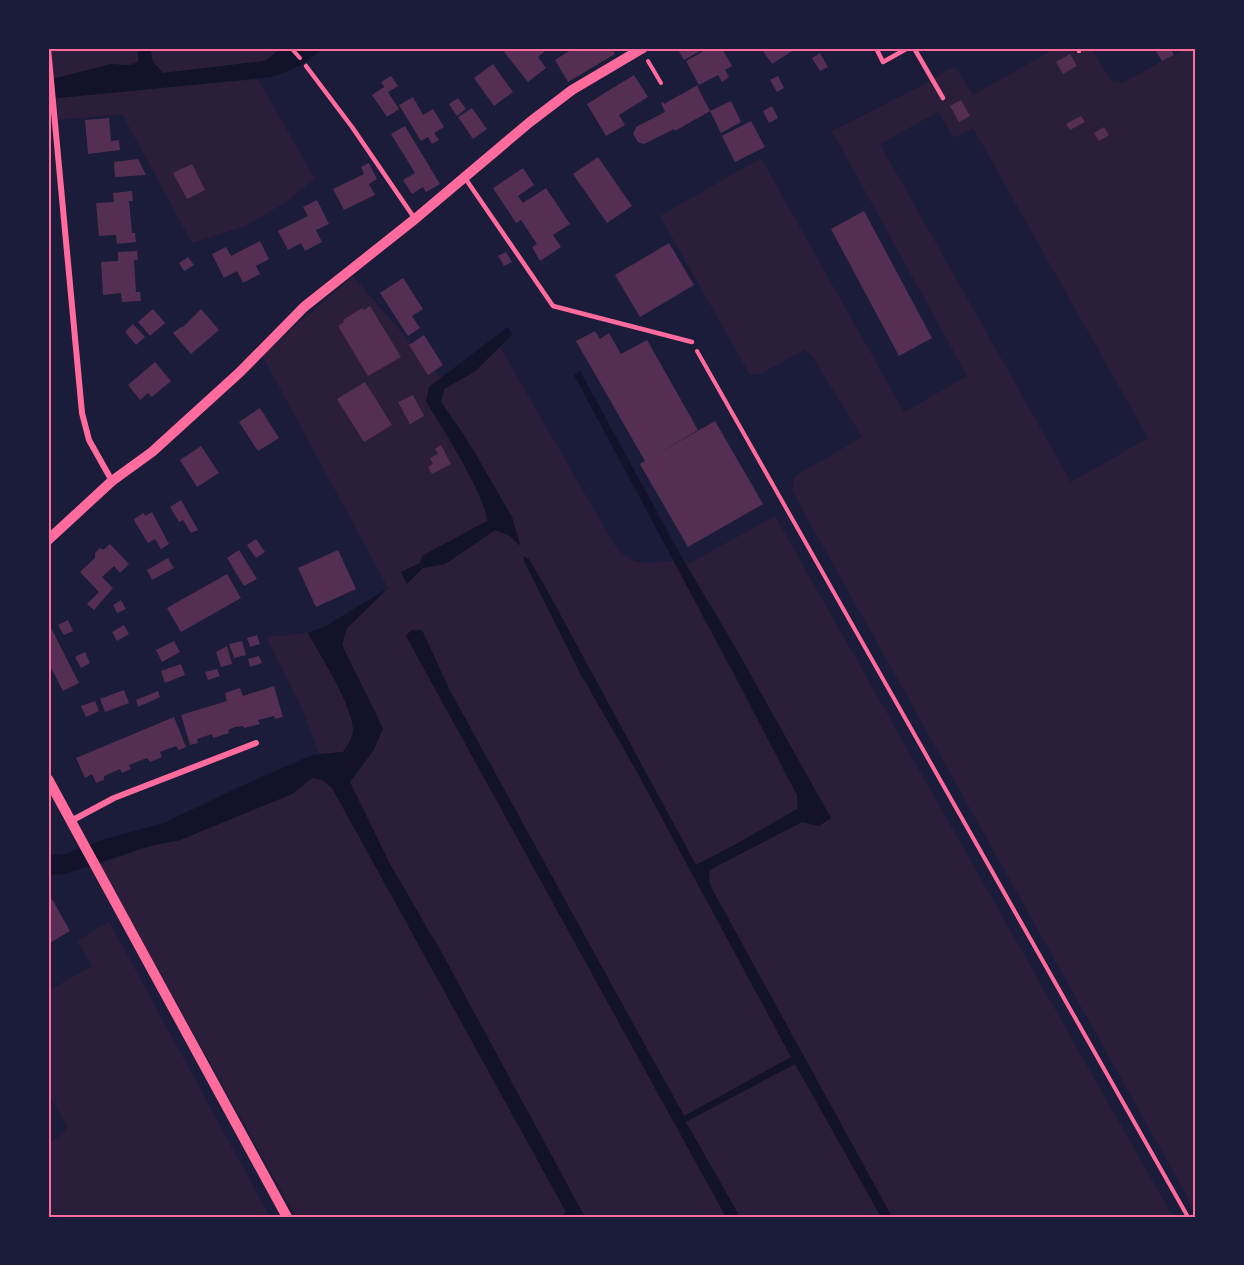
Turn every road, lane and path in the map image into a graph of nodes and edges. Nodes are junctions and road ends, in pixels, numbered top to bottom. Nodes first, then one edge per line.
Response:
1 (48, 48) edge
2 (642, 48) edge
3 (876, 48) edge
4 (908, 48) edge
5 (915, 48) edge
6 (306, 66) dead end
7 (662, 83) dead end
8 (943, 98) dead end
9 (465, 178) junction
10 (415, 219) junction
11 (692, 342) joint
12 (112, 481) junction
13 (48, 540) edge
14 (256, 744) dead end
15 (48, 779) edge
16 (71, 821) junction
17 (287, 1217) edge
18 (1188, 1217) edge

1 - 12 street
2 - 7 path
2 - 9 street
3 - 4 lane
5 - 8 lane
6 - 10 lane
9 - 10 street
9 - 11 lane
10 - 12 street
11 - 18 path
12 - 13 street
14 - 16 street
15 - 16 street
16 - 17 street

